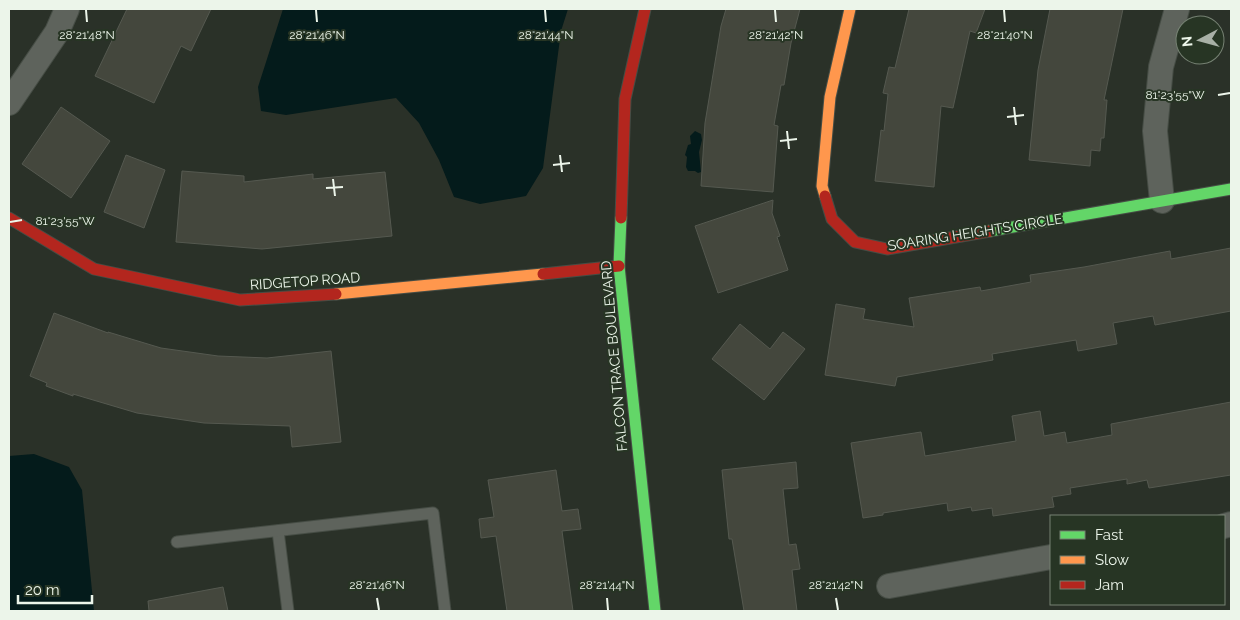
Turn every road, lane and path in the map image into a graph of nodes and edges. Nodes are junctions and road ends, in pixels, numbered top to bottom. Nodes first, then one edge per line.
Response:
1 (67, 9) edge
2 (644, 9) edge
3 (850, 9) edge
4 (1177, 9) edge
5 (9, 103) edge
6 (1231, 189) edge
7 (1162, 201) junction
8 (9, 218) edge
9 (619, 266) junction
10 (278, 531) junction
11 (177, 542) dead end
12 (1050, 557) edge
13 (890, 586) dead end
14 (288, 611) edge
15 (445, 611) edge
16 (656, 611) edge

1 - 5 street
2 - 9 street, FALCON TRACE BOULEVARD
3 - 7 street, SOARING HEIGHTS CIRCLE
4 - 7 street
6 - 7 street, SOARING HEIGHTS CIRCLE
8 - 9 street, RIDGETOP ROAD
9 - 16 street, FALCON TRACE BOULEVARD
10 - 11 lane
10 - 14 lane
10 - 15 lane
12 - 13 street

